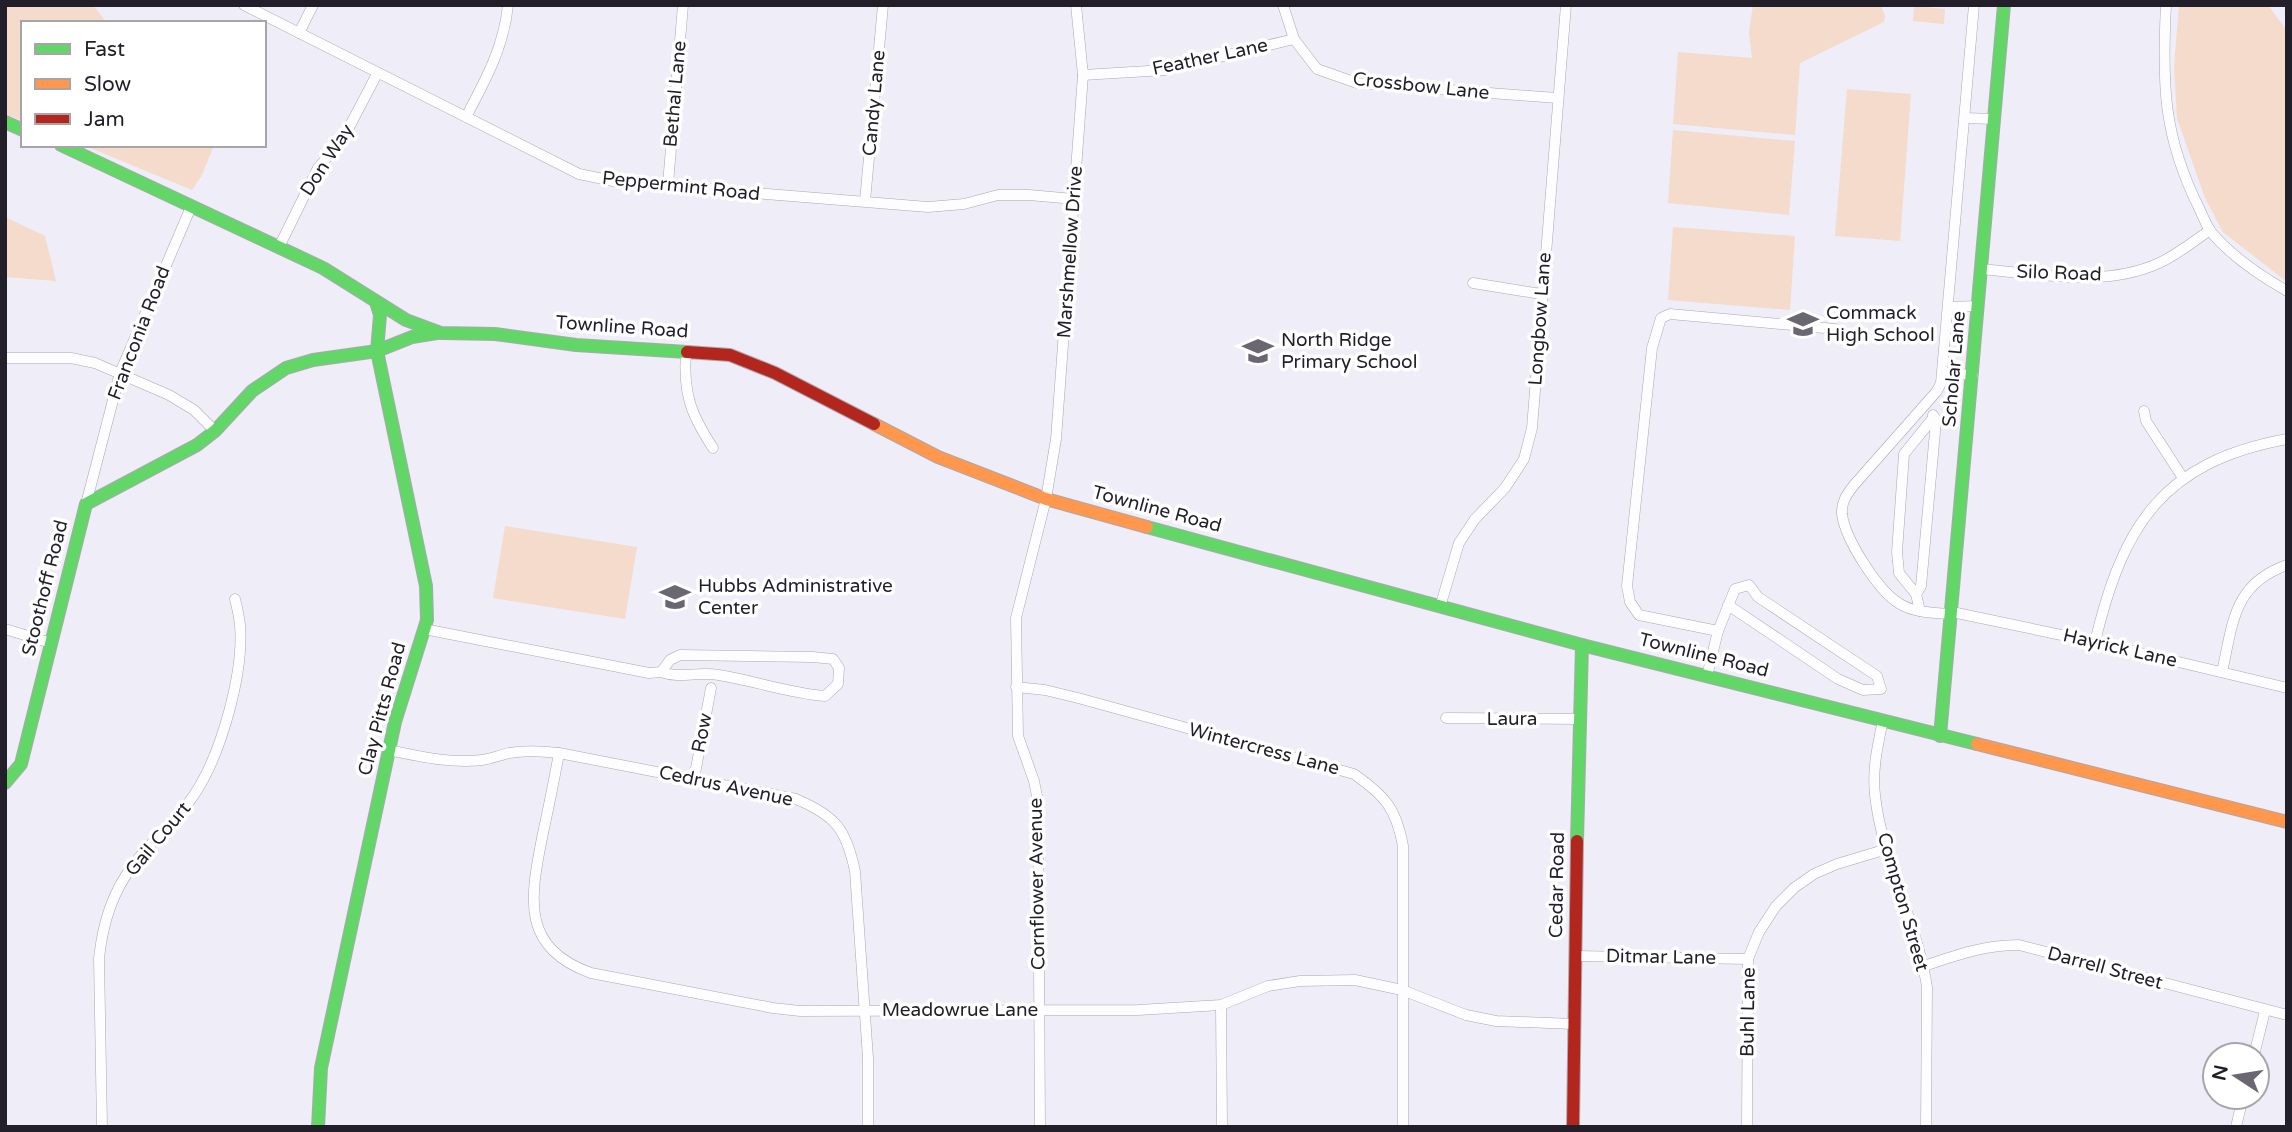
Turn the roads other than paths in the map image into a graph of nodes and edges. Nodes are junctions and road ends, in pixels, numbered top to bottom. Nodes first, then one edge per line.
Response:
1 (244, 5) edge
2 (313, 5) edge
3 (508, 5) edge
4 (683, 5) edge
5 (883, 5) edge
6 (1076, 5) edge
7 (1283, 5) edge
8 (1566, 5) edge
9 (1974, 5) edge
10 (2004, 5) edge
11 (2166, 5) edge
12 (299, 33) junction
13 (1294, 39) junction
14 (377, 74) junction
15 (1083, 75) junction
16 (1557, 97) junction
17 (466, 117) junction
18 (1965, 118) junction
19 (1994, 119) junction
20 (5, 122) edge
21 (21, 129) edge
22 (65, 147) edge
23 (668, 184) junction
24 (1074, 199) junction
25 (865, 201) junction
26 (191, 207) junction
27 (2210, 230) junction
28 (279, 247) junction
29 (1982, 269) junction
30 (1474, 283) dead end
31 (2287, 291) edge
32 (1542, 294) junction
33 (376, 302) junction
34 (1978, 306) junction
35 (1949, 307) junction
36 (1835, 330) dead end
37 (440, 333) junction
38 (377, 351) junction
39 (686, 351) junction
40 (5, 358) edge
41 (120, 373) junction
42 (1943, 373) junction
43 (1972, 375) junction
44 (1928, 401) junction
45 (2144, 411) dead end
46 (1934, 417) junction
47 (215, 431) junction
48 (2287, 439) edge
49 (713, 448) dead end
50 (2183, 478) junction
51 (1046, 499) junction
52 (86, 504) junction
53 (2287, 565) edge
54 (1916, 594) junction
55 (235, 599) dead end
56 (1728, 605) junction
57 (1440, 607) junction
58 (1920, 611) junction
59 (1952, 613) junction
60 (5, 629) edge
61 (424, 629) junction
62 (1718, 631) junction
63 (2095, 642) junction
64 (51, 643) junction
65 (1582, 645) junction
66 (661, 671) junction
67 (2222, 672) junction
68 (1707, 676) junction
69 (1016, 687) junction
70 (711, 688) dead end
71 (2287, 688) edge
72 (1446, 718) dead end
73 (1579, 719) junction
74 (1884, 720) junction
75 (1940, 736) junction
76 (388, 750) junction
77 (559, 753) junction
78 (694, 779) junction
79 (5, 783) edge
80 (2287, 822) edge
81 (1887, 849) junction
82 (1575, 956) junction
83 (1748, 959) junction
84 (1924, 966) junction
85 (1402, 990) junction
86 (1221, 1004) junction
87 (865, 1010) junction
88 (1039, 1010) junction
89 (2265, 1011) junction
90 (2287, 1015) edge
91 (1574, 1024) junction
92 (2258, 1041) edge
93 (102, 1127) edge
94 (318, 1127) edge
95 (868, 1127) edge
96 (1040, 1127) edge
97 (1222, 1127) edge
98 (1403, 1127) edge
99 (1573, 1127) edge
100 (1747, 1127) edge
101 (1926, 1127) edge

1 - 12 street, Peppermint Road
2 - 12 street
3 - 17 street
4 - 23 street, Bethal Lane
5 - 25 street, Candy Lane
6 - 15 street, Marshmellow Drive
7 - 13 street, Crossbow Lane
8 - 16 street, Longbow Lane
9 - 18 street
10 - 19 street, Scholar Lane
11 - 27 street
12 - 14 street, Peppermint Road
13 - 15 street, Feather Lane
13 - 16 street, Crossbow Lane
14 - 17 street, Peppermint Road
14 - 28 street, Don Way
15 - 24 street, Marshmellow Drive
16 - 32 street, Longbow Lane
17 - 23 street, Peppermint Road
18 - 19 street
18 - 35 street
19 - 29 street, Scholar Lane
20 - 21 street
22 - 26 street, Townline Road
23 - 25 street, Peppermint Road
24 - 25 street, Peppermint Road
24 - 51 street, Marshmellow Drive
26 - 28 street, Townline Road
26 - 41 street, Franconia Road
27 - 29 street, Silo Road
27 - 31 street
28 - 33 street, Townline Road
29 - 34 street, Scholar Lane
30 - 32 street
32 - 57 street, Longbow Lane
33 - 37 street, Townline Road
33 - 38 street, Clay Pitts Road
34 - 35 street
34 - 43 street, Scholar Lane
35 - 42 street
36 - 62 street
37 - 38 street, Stoothoff Road
37 - 39 street, Townline Road
38 - 47 street, Stoothoff Road
38 - 61 street, Clay Pitts Road
39 - 49 street
39 - 51 street, Townline Road
40 - 41 street
41 - 47 street
41 - 52 street, Franconia Road
42 - 43 street
42 - 44 street
43 - 59 street, Scholar Lane
44 - 46 street
44 - 58 street
45 - 50 street
46 - 54 street
46 - 54 street
47 - 52 street, Stoothoff Road
48 - 50 street
50 - 63 street
51 - 57 street, Townline Road
51 - 69 street, Marshmellow Drive
52 - 64 street, Stoothoff Road
53 - 67 street
54 - 58 street
55 - 93 street, Gail Court
56 - 56 street
56 - 62 street
57 - 65 street, Townline Road
58 - 59 street, Hayrick Lane
59 - 63 street, Hayrick Lane
59 - 75 street, Scholar Lane
60 - 64 street
61 - 66 street
61 - 76 street, Clay Pitts Road
62 - 68 street
63 - 67 street, Hayrick Lane
64 - 79 street, Stoothoff Road
65 - 68 street, Townline Road
65 - 73 street, Cedar Road
66 - 66 street
67 - 71 street, Hayrick Lane
68 - 74 street, Townline Road
69 - 85 street, Wintercress Lane
69 - 88 street, Cornflower Avenue
70 - 78 street, Row
72 - 73 street, Laura
73 - 82 street, Cedar Road
74 - 75 street, Townline Road
74 - 81 street, Compton Street
75 - 80 street, Townline Road
76 - 77 street, Cedrus Avenue
76 - 94 street, Clay Pitts Road
77 - 78 street, Cedrus Avenue
77 - 87 street, Meadowrue Lane
78 - 87 street, Cedrus Avenue
81 - 83 street, Buhl Lane
81 - 84 street, Compton Street
82 - 83 street, Ditmar Lane
82 - 91 street, Cedar Road
83 - 100 street, Buhl Lane
84 - 89 street, Darrell Street
84 - 101 street, Compton Street
85 - 86 street, Meadowrue Lane
85 - 91 street, Meadowrue Lane
85 - 98 street, Wintercress Lane
86 - 88 street, Meadowrue Lane
86 - 97 street
87 - 88 street, Meadowrue Lane
87 - 95 street, Cedrus Avenue
88 - 96 street, Cornflower Avenue
89 - 90 street, Darrell Street
89 - 92 street
91 - 99 street, Cedar Road

